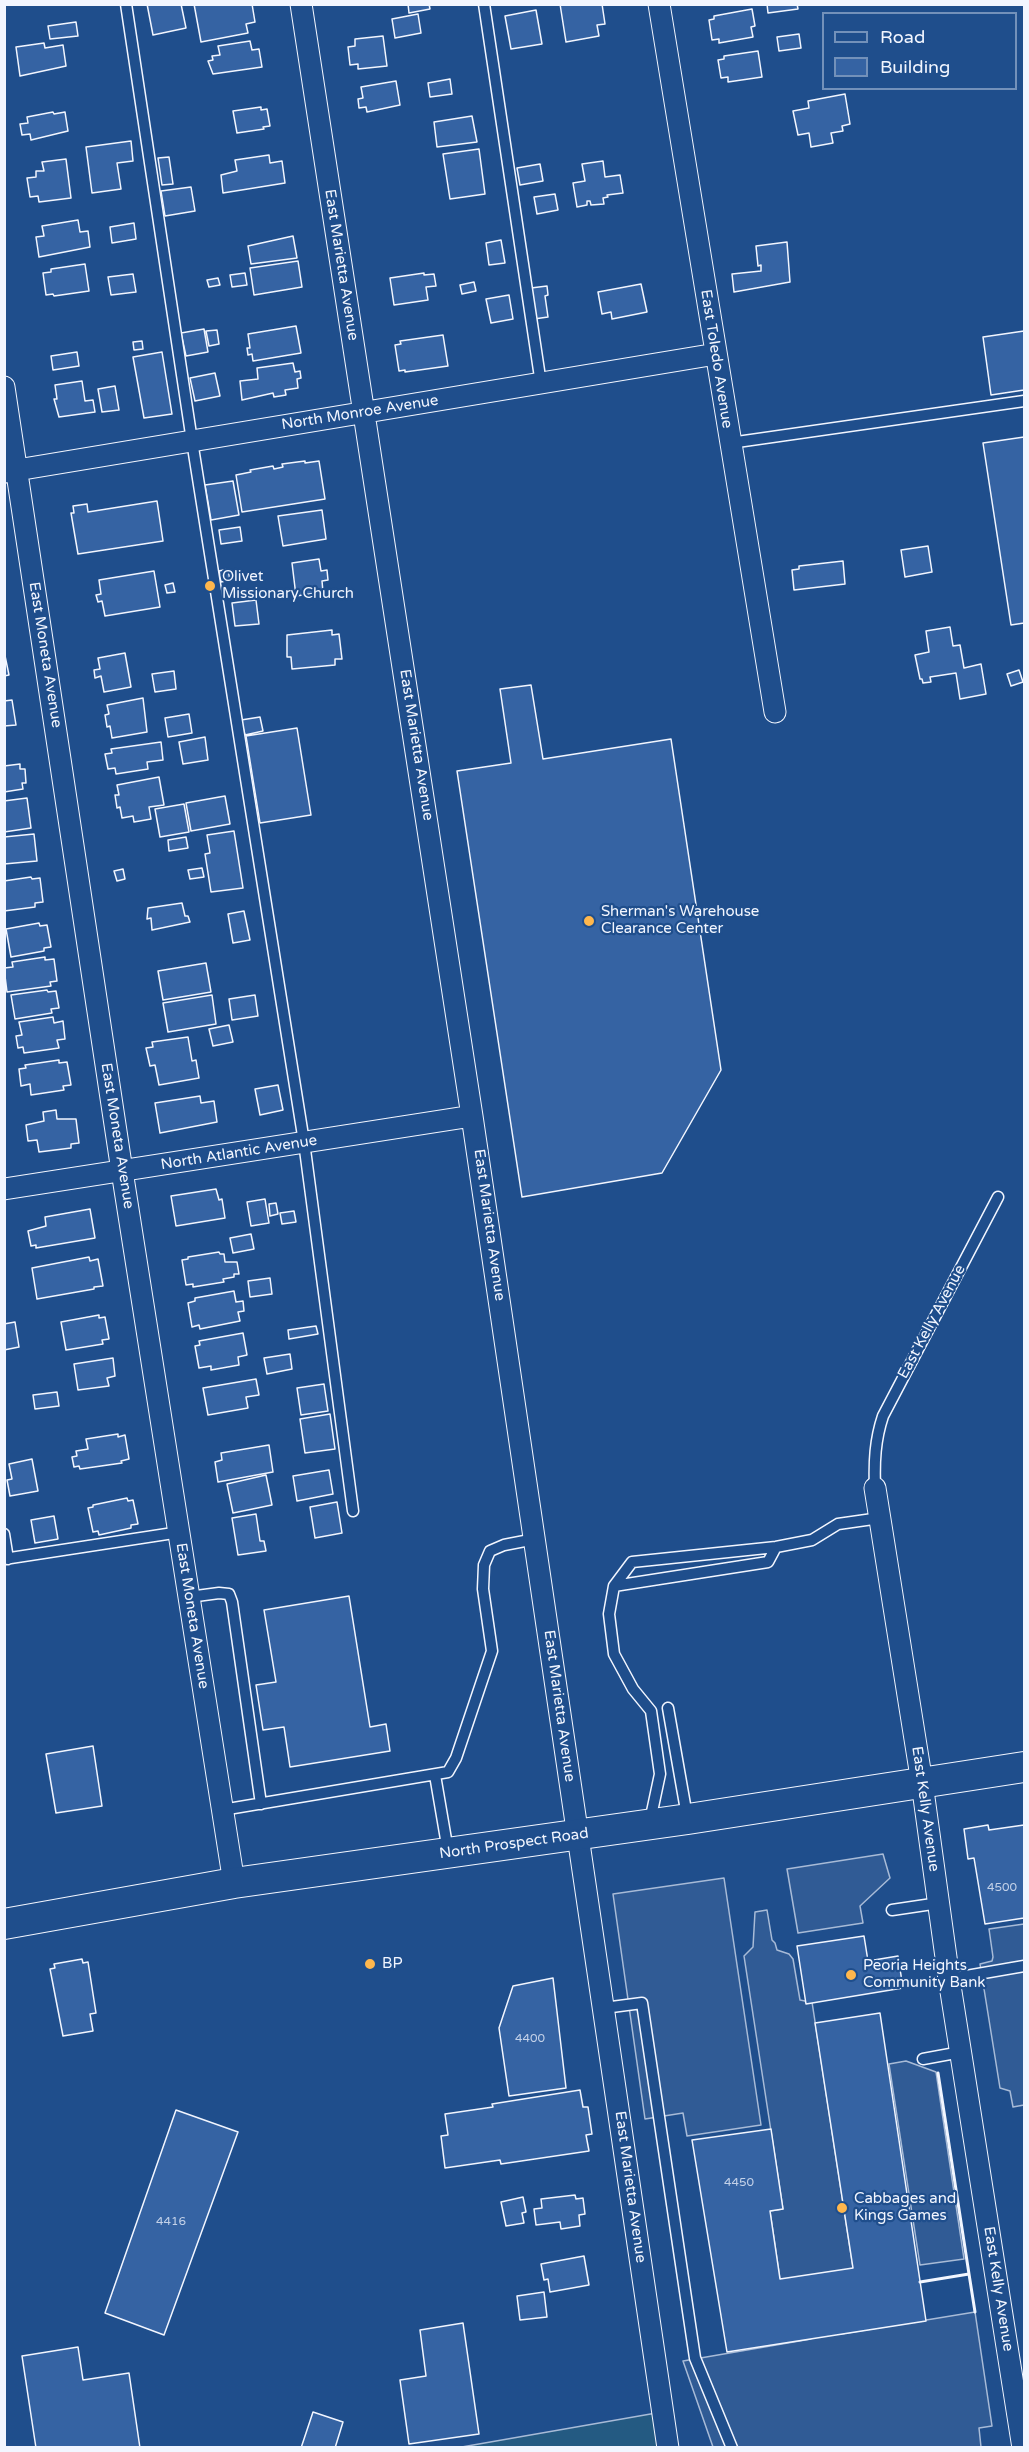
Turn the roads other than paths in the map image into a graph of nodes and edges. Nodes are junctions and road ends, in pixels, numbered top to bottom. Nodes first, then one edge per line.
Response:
1 (126, 4) edge
2 (301, 4) edge
3 (484, 4) edge
4 (659, 4) edge
5 (716, 354) junction
6 (541, 384) junction
7 (4, 387) edge
8 (1024, 401) edge
9 (365, 413) junction
10 (192, 441) junction
11 (730, 443) junction
12 (11, 471) edge
13 (775, 712) dead end
14 (472, 1116) junction
15 (304, 1142) junction
16 (123, 1171) junction
17 (4, 1189) edge
18 (998, 1197) dead end
19 (875, 1488) joint
20 (353, 1511) dead end
21 (880, 1518) junction
22 (180, 1532) junction
23 (4, 1534) edge
24 (535, 1539) junction
25 (776, 1547) junction
26 (6, 1559) edge
27 (614, 1586) junction
28 (189, 1597) junction
29 (668, 1708) dead end
30 (1024, 1767) edge
31 (435, 1775) junction
32 (922, 1783) junction
33 (261, 1804) junction
34 (222, 1810) junction
35 (688, 1819) junction
36 (650, 1825) junction
37 (578, 1835) junction
38 (448, 1854) junction
39 (234, 1883) junction
40 (939, 1903) junction
41 (892, 1910) dead end
42 (4, 1924) edge
43 (1024, 1966) edge
44 (949, 1978) junction
45 (604, 2008) junction
46 (961, 2052) junction
47 (923, 2059) dead end
48 (668, 2448) edge
49 (732, 2448) edge
50 (1023, 2448) edge

1 - 10 lane
2 - 9 street, East Marietta Avenue
3 - 6 lane
4 - 5 street, East Toledo Avenue
5 - 6 street, North Monroe Avenue
5 - 11 street, East Toledo Avenue
6 - 9 street, North Monroe Avenue
7 - 12 street, East Moneta Avenue
8 - 11 lane
9 - 10 street, North Monroe Avenue
9 - 14 street, East Marietta Avenue
10 - 12 street, North Monroe Avenue
10 - 15 lane
11 - 13 street, East Toledo Avenue
12 - 16 street, East Moneta Avenue
14 - 15 street, North Atlantic Avenue
14 - 24 street, East Marietta Avenue
15 - 16 street, North Atlantic Avenue
15 - 20 lane
16 - 17 street, North Atlantic Avenue
16 - 22 street, East Moneta Avenue
18 - 19 lane, East Kelly Avenue
19 - 21 street, East Kelly Avenue
21 - 25 lane
21 - 32 street, East Kelly Avenue
22 - 26 lane
22 - 28 street, East Moneta Avenue
23 - 26 lane
24 - 31 lane
24 - 37 street, East Marietta Avenue
25 - 27 lane
25 - 27 lane
27 - 36 lane
28 - 33 lane
28 - 34 street, East Moneta Avenue
29 - 35 lane
30 - 32 main road, North Prospect Road
31 - 33 lane
31 - 38 lane
32 - 35 main road, North Prospect Road
32 - 40 street, East Kelly Avenue
33 - 34 lane
34 - 39 street, East Moneta Avenue
35 - 36 main road, North Prospect Road
36 - 37 main road, North Prospect Road
37 - 38 main road, North Prospect Road
37 - 45 street, East Marietta Avenue
38 - 39 main road, North Prospect Road
39 - 42 main road, North Prospect Road
40 - 41 lane
40 - 44 street, East Kelly Avenue
43 - 44 lane
44 - 46 street, East Kelly Avenue
45 - 48 street, East Marietta Avenue
45 - 49 lane
46 - 47 lane
46 - 50 street, East Kelly Avenue

